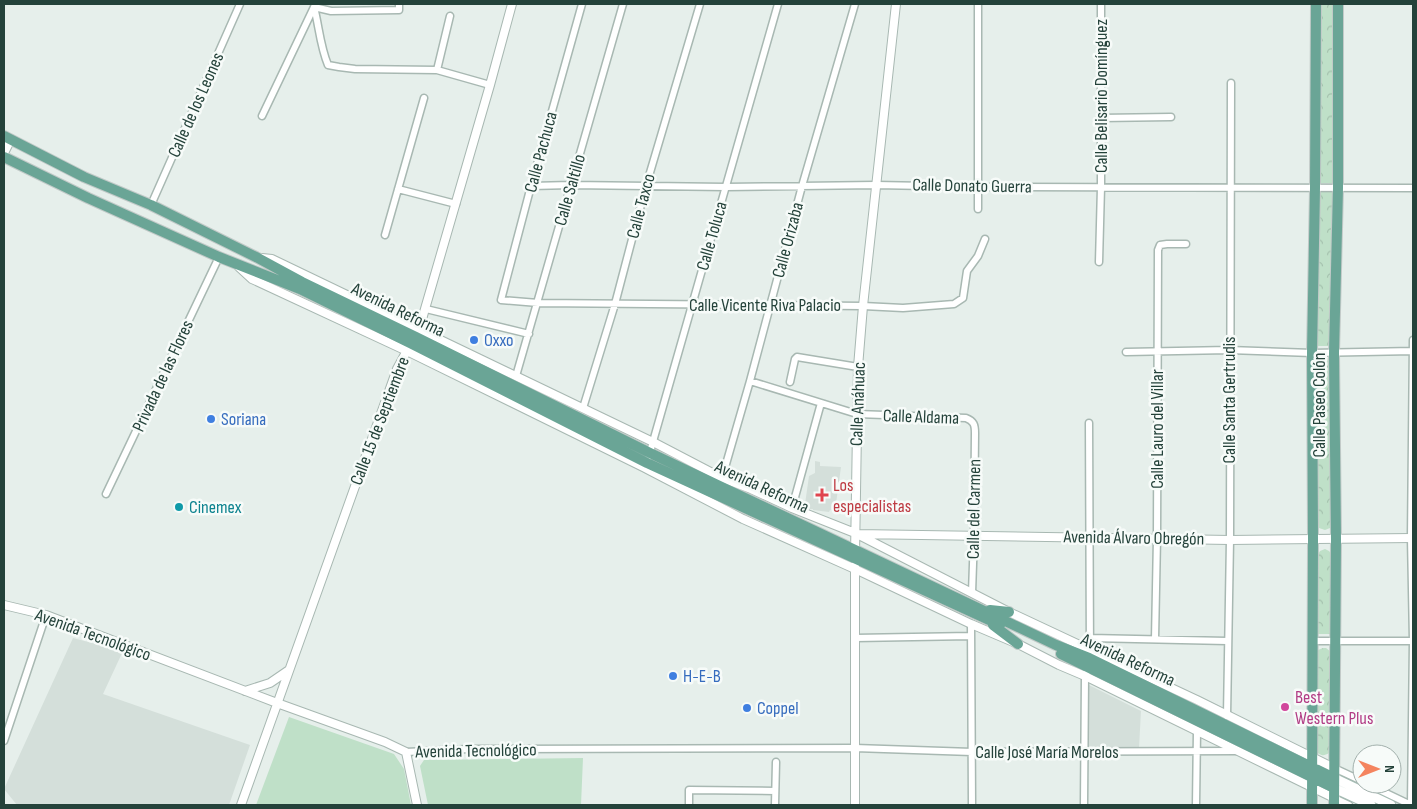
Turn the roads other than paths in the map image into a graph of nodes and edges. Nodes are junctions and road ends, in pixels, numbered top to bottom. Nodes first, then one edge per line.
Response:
1 (240, 4) edge
2 (399, 4) edge
3 (512, 4) edge
4 (582, 4) edge
5 (623, 4) edge
6 (700, 4) edge
7 (778, 4) edge
8 (855, 4) edge
9 (896, 4) edge
10 (978, 4) edge
11 (1101, 4) edge
12 (1316, 4) edge
13 (1338, 4) edge
14 (314, 5) edge
15 (450, 16) dead end
16 (437, 70) junction
17 (1231, 83) dead end
18 (490, 85) junction
19 (424, 98) dead end
20 (262, 116) dead end
21 (1171, 117) dead end
22 (1100, 118) junction
23 (7, 138) edge
24 (4, 155) edge
25 (571, 185) junction
26 (876, 185) junction
27 (531, 186) junction
28 (646, 186) junction
29 (802, 186) junction
30 (726, 187) junction
31 (978, 187) junction
32 (1101, 187) junction
33 (1231, 188) junction
34 (1315, 188) junction
35 (1338, 188) junction
36 (1413, 188) edge
37 (398, 189) junction
38 (456, 204) junction
39 (151, 205) junction
40 (978, 209) dead end
41 (385, 235) dead end
42 (985, 239) dead end
43 (1186, 244) dead end
44 (219, 257) junction
45 (1098, 262) dead end
46 (501, 300) joint
47 (538, 303) junction
48 (615, 304) junction
49 (770, 304) junction
50 (693, 305) junction
51 (863, 306) junction
52 (426, 309) junction
53 (529, 334) junction
54 (413, 340) junction
55 (1413, 340) edge
56 (1229, 350) junction
57 (1126, 352) dead end
58 (1156, 352) junction
59 (1413, 352) edge
60 (1312, 353) junction
61 (1334, 353) junction
62 (858, 367) junction
63 (516, 376) junction
64 (750, 381) junction
65 (790, 382) dead end
66 (821, 403) junction
67 (582, 408) junction
68 (857, 414) junction
69 (1089, 423) dead end
70 (975, 425) joint
71 (653, 442) junction
72 (650, 453) junction
73 (646, 466) junction
74 (1412, 471) edge
75 (722, 478) junction
76 (106, 494) dead end
77 (739, 495) junction
78 (792, 508) junction
79 (855, 534) junction
80 (974, 535) junction
81 (1090, 537) junction
82 (1157, 538) junction
83 (1412, 538) edge
84 (1313, 539) junction
85 (1336, 539) junction
86 (1230, 540) junction
87 (855, 553) junction
88 (855, 569) junction
89 (972, 592) junction
90 (4, 605) edge
91 (1008, 612) junction
92 (983, 614) junction
93 (46, 615) junction
94 (971, 624) junction
95 (971, 636) junction
96 (855, 638) junction
97 (1090, 638) junction
98 (1155, 639) junction
99 (1227, 640) junction
100 (1312, 641) junction
101 (1335, 641) junction
102 (1413, 641) edge
103 (1018, 644) junction
104 (1088, 663) junction
105 (289, 670) junction
106 (245, 691) junction
107 (277, 703) junction
108 (1227, 716) junction
109 (1197, 731) junction
110 (4, 741) edge
111 (855, 748) junction
112 (406, 752) junction
113 (972, 752) junction
114 (1197, 752) junction
115 (1238, 752) junction
116 (1084, 753) junction
117 (776, 762) dead end
118 (1312, 773) junction
119 (1352, 783) edge
120 (1334, 787) edge
121 (775, 791) junction
122 (1388, 794) edge
123 (241, 805) edge
124 (417, 805) edge
125 (689, 805) edge
126 (775, 805) edge
127 (855, 805) edge
128 (972, 805) edge
129 (1084, 805) edge
130 (1196, 805) edge
131 (1312, 805) edge
132 (1349, 805) edge
133 (1371, 805) edge
134 (1392, 805) edge
135 (1411, 805) edge

1 - 39 street, Calle de los Leones
2 - 14 street
3 - 18 street, Calle 15 de Septiembre
4 - 27 street, Calle Pachuca
5 - 25 street, Calle Saltillo
6 - 28 street, Calle Taxco
7 - 30 street, Calle Toluca
8 - 29 street, Calle Orizaba
9 - 26 street, Calle Anáhuac
10 - 31 street
11 - 22 street, Calle Belisario Domínguez
12 - 34 main road, Calle Paseo Colón
13 - 35 main road, Calle Paseo Colón
14 - 16 street
14 - 20 street
15 - 16 street
16 - 18 street
17 - 33 street, Calle Santa Gertrudis
18 - 38 street, Calle 15 de Septiembre
19 - 37 street
21 - 22 street
22 - 32 street, Calle Belisario Domínguez
23 - 24 street
23 - 39 main road, Avenida Reforma
24 - 44 main road, Avenida Reforma
25 - 27 street, Calle Donato Guerra
25 - 28 street, Calle Donato Guerra
25 - 47 street, Calle Saltillo
26 - 29 street, Calle Donato Guerra
26 - 31 street, Calle Donato Guerra
26 - 51 street, Calle Anáhuac
27 - 46 street, Calle Pachuca
28 - 30 street, Calle Donato Guerra
28 - 48 street, Calle Taxco
29 - 30 street, Calle Donato Guerra
29 - 49 street, Calle Orizaba
30 - 50 street, Calle Toluca
31 - 32 street, Calle Donato Guerra
31 - 40 street
32 - 33 street, Calle Donato Guerra
32 - 45 street, Calle Belisario Domínguez
33 - 34 street, Calle Donato Guerra
33 - 56 street, Calle Santa Gertrudis
34 - 35 street, Calle Donato Guerra
34 - 60 main road, Calle Paseo Colón
35 - 36 street, Calle Donato Guerra
35 - 61 main road, Calle Paseo Colón
37 - 38 street
37 - 41 street
38 - 52 street, Calle 15 de Septiembre
39 - 54 main road, Avenida Reforma
42 - 51 street, Calle Vicente Riva Palacio
43 - 58 street, Calle Lauro del Villar
44 - 54 main road, Avenida Reforma
44 - 76 street, Privada de las Flores
46 - 47 street, Calle Vicente Riva Palacio
47 - 48 street, Calle Vicente Riva Palacio
47 - 53 street, Calle Saltillo
48 - 50 street, Calle Vicente Riva Palacio
48 - 67 street, Calle Taxco
49 - 50 street, Calle Vicente Riva Palacio
49 - 51 street, Calle Vicente Riva Palacio
49 - 64 street, Calle Orizaba
50 - 71 street, Calle Toluca
51 - 62 street, Calle Anáhuac
52 - 53 street
52 - 54 street, Calle 15 de Septiembre
53 - 63 street, Calle Saltillo
54 - 63 street, Avenida Reforma
54 - 72 main road, Avenida Reforma
54 - 73 main road, Avenida Reforma
54 - 105 street, Calle 15 de Septiembre
55 - 59 street
56 - 58 street
56 - 60 street
56 - 86 street, Calle Santa Gertrudis
57 - 58 street
58 - 82 street, Calle Lauro del Villar
59 - 61 street
59 - 74 street
60 - 61 street
60 - 84 main road, Calle Paseo Colón
61 - 85 main road, Calle Paseo Colón
62 - 65 street
62 - 68 street, Calle Anáhuac
63 - 67 street, Avenida Reforma
64 - 66 street, Calle Aldama
64 - 75 street, Calle Orizaba
66 - 68 street, Calle Aldama
66 - 78 street
67 - 71 street, Avenida Reforma
68 - 70 street, Calle Aldama
68 - 79 street, Calle Anáhuac
69 - 81 street
70 - 80 street, Calle del Carmen
71 - 72 street, Calle Toluca
71 - 75 street, Avenida Reforma
72 - 73 street, Calle Toluca
72 - 77 main road, Avenida Reforma
73 - 87 main road, Avenida Reforma
73 - 88 street, Avenida Reforma
74 - 83 street
75 - 77 main road
75 - 78 street, Avenida Reforma
77 - 87 main road, Avenida Reforma
78 - 79 street, Avenida Reforma
79 - 80 street, Avenida Álvaro Obregón
79 - 87 street, Calle Anáhuac
79 - 89 street, Avenida Reforma
80 - 81 street, Avenida Álvaro Obregón
80 - 89 street, Calle del Carmen
81 - 82 street, Avenida Álvaro Obregón
81 - 97 street
82 - 86 street, Avenida Álvaro Obregón
82 - 98 street, Calle Lauro del Villar
83 - 85 street, Avenida Álvaro Obregón
83 - 102 street
84 - 85 street, Avenida Álvaro Obregón
84 - 86 street, Avenida Álvaro Obregón
84 - 100 main road, Calle Paseo Colón
85 - 101 main road, Calle Paseo Colón
86 - 99 street, Calle Santa Gertrudis
87 - 88 street, Calle Anáhuac
87 - 92 main road, Avenida Reforma
88 - 94 street, Avenida Reforma
88 - 96 street, Calle Anáhuac
89 - 91 street, Avenida Reforma
90 - 93 street, Avenida Tecnológico
91 - 92 main road
91 - 104 street, Avenida Reforma
92 - 103 main road
92 - 104 main road, Avenida Reforma
93 - 106 street, Avenida Tecnológico
93 - 110 street
94 - 95 street
94 - 103 street, Avenida Reforma
95 - 96 street
95 - 113 street
96 - 111 street, Calle Anáhuac
97 - 98 street
97 - 104 street
98 - 99 street
99 - 108 street, Calle Santa Gertrudis
100 - 101 street
100 - 118 main road, Calle Paseo Colón
101 - 102 street
101 - 120 main road, Calle Paseo Colón
102 - 135 street
103 - 104 street, Avenida Reforma
104 - 108 street, Avenida Reforma
104 - 109 street, Avenida Reforma
104 - 116 street
104 - 118 main road, Avenida Reforma
105 - 106 street
105 - 107 street, Calle 15 de Septiembre
106 - 107 street, Avenida Tecnológico
107 - 112 street, Avenida Tecnológico
107 - 123 street, Calle 15 de Septiembre
108 - 118 street, Avenida Reforma
109 - 114 street
109 - 115 street, Avenida Reforma
111 - 112 street, Avenida Tecnológico
111 - 113 street, Calle José María Morelos
111 - 127 street, Calle Anáhuac
112 - 124 street
113 - 116 street, Calle José María Morelos
113 - 128 street
114 - 115 street, Calle José María Morelos
114 - 116 street, Calle José María Morelos
114 - 130 street
115 - 118 street, Avenida Reforma
116 - 129 street
117 - 121 street
118 - 120 main road, Avenida Reforma
118 - 120 street, Avenida Reforma
118 - 131 main road, Calle Paseo Colón
119 - 120 street, Avenida Reforma
120 - 132 street, Avenida Reforma
120 - 133 main road, Avenida Reforma
120 - 134 main road, Avenida Reforma
121 - 125 street
121 - 126 street
122 - 135 street

